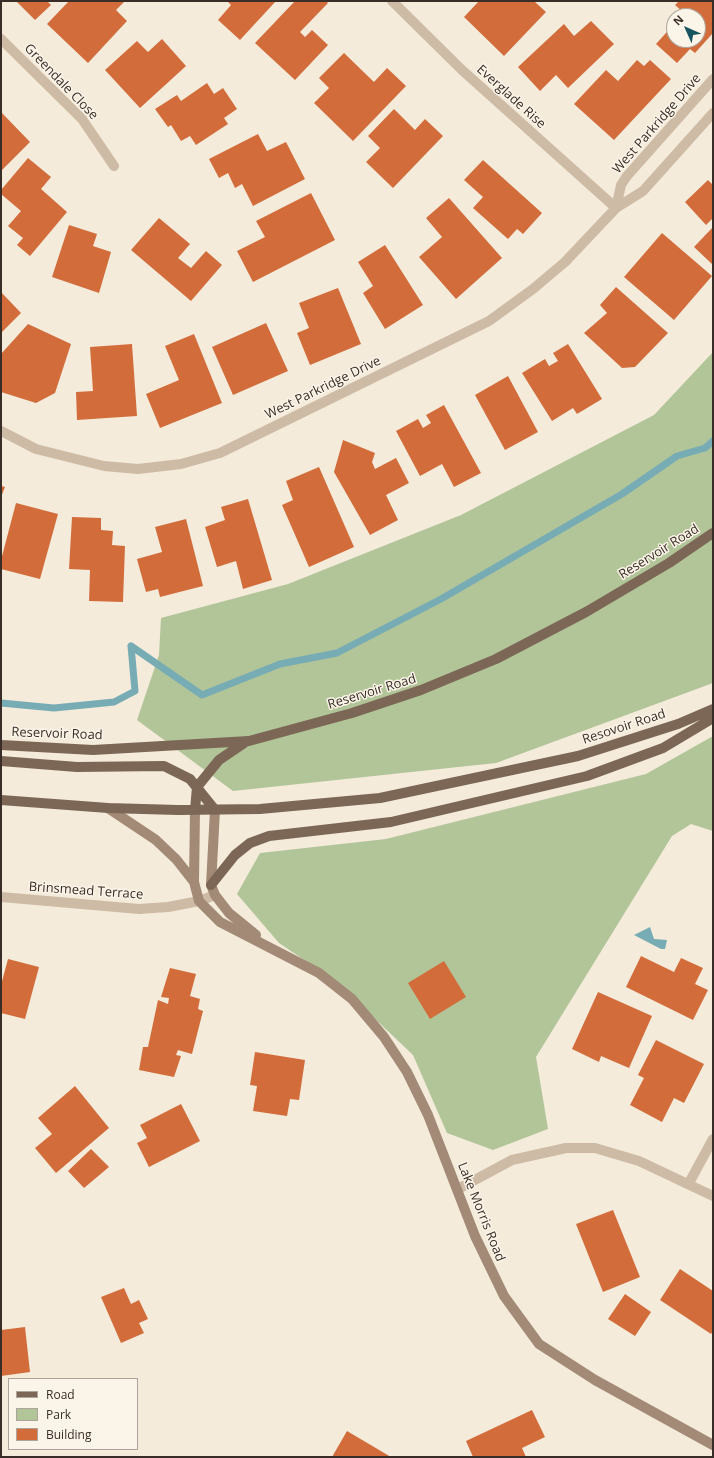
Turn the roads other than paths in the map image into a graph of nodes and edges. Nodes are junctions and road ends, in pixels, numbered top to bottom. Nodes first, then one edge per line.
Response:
1 (392, 1) edge
2 (1, 39) edge
3 (713, 79) edge
4 (713, 114) edge
5 (114, 166) dead end
6 (616, 208) junction
7 (1, 431) edge
8 (713, 533) edge
9 (713, 709) edge
10 (713, 718) edge
11 (249, 741) junction
12 (1, 745) edge
13 (1, 761) edge
14 (197, 787) junction
15 (1, 800) edge
16 (108, 808) junction
17 (195, 810) junction
18 (215, 810) junction
19 (194, 882) junction
20 (211, 885) junction
21 (215, 895) junction
22 (1, 897) edge
23 (199, 901) junction
24 (270, 946) junction
25 (713, 1139) edge
26 (689, 1184) junction
27 (458, 1189) junction
28 (713, 1196) edge
29 (713, 1445) edge

1 - 6 street, Everglade Rise
2 - 5 street, Greendale Close
3 - 6 street, West Parkridge Drive
4 - 6 street, West Parkridge Drive
6 - 7 street, West Parkridge Drive
8 - 11 main road, Reservoir Road
9 - 18 main road, Resovoir Road
10 - 20 main road
11 - 12 main road, Reservoir Road
11 - 14 main road
13 - 14 main road
14 - 17 main road
14 - 18 main road
15 - 16 main road
16 - 17 main road
16 - 19 street
17 - 18 main road
17 - 19 street
18 - 20 street, Lake Morris Road
19 - 23 street
20 - 21 street, Lake Morris Road
21 - 23 street, Brinsmead Terrace
21 - 24 street, Lake Morris Road
22 - 23 street, Brinsmead Terrace
23 - 24 street, Lake Morris Road
24 - 27 street, Lake Morris Road
25 - 26 street
26 - 27 street
26 - 28 street
27 - 29 street, Lake Morris Road

